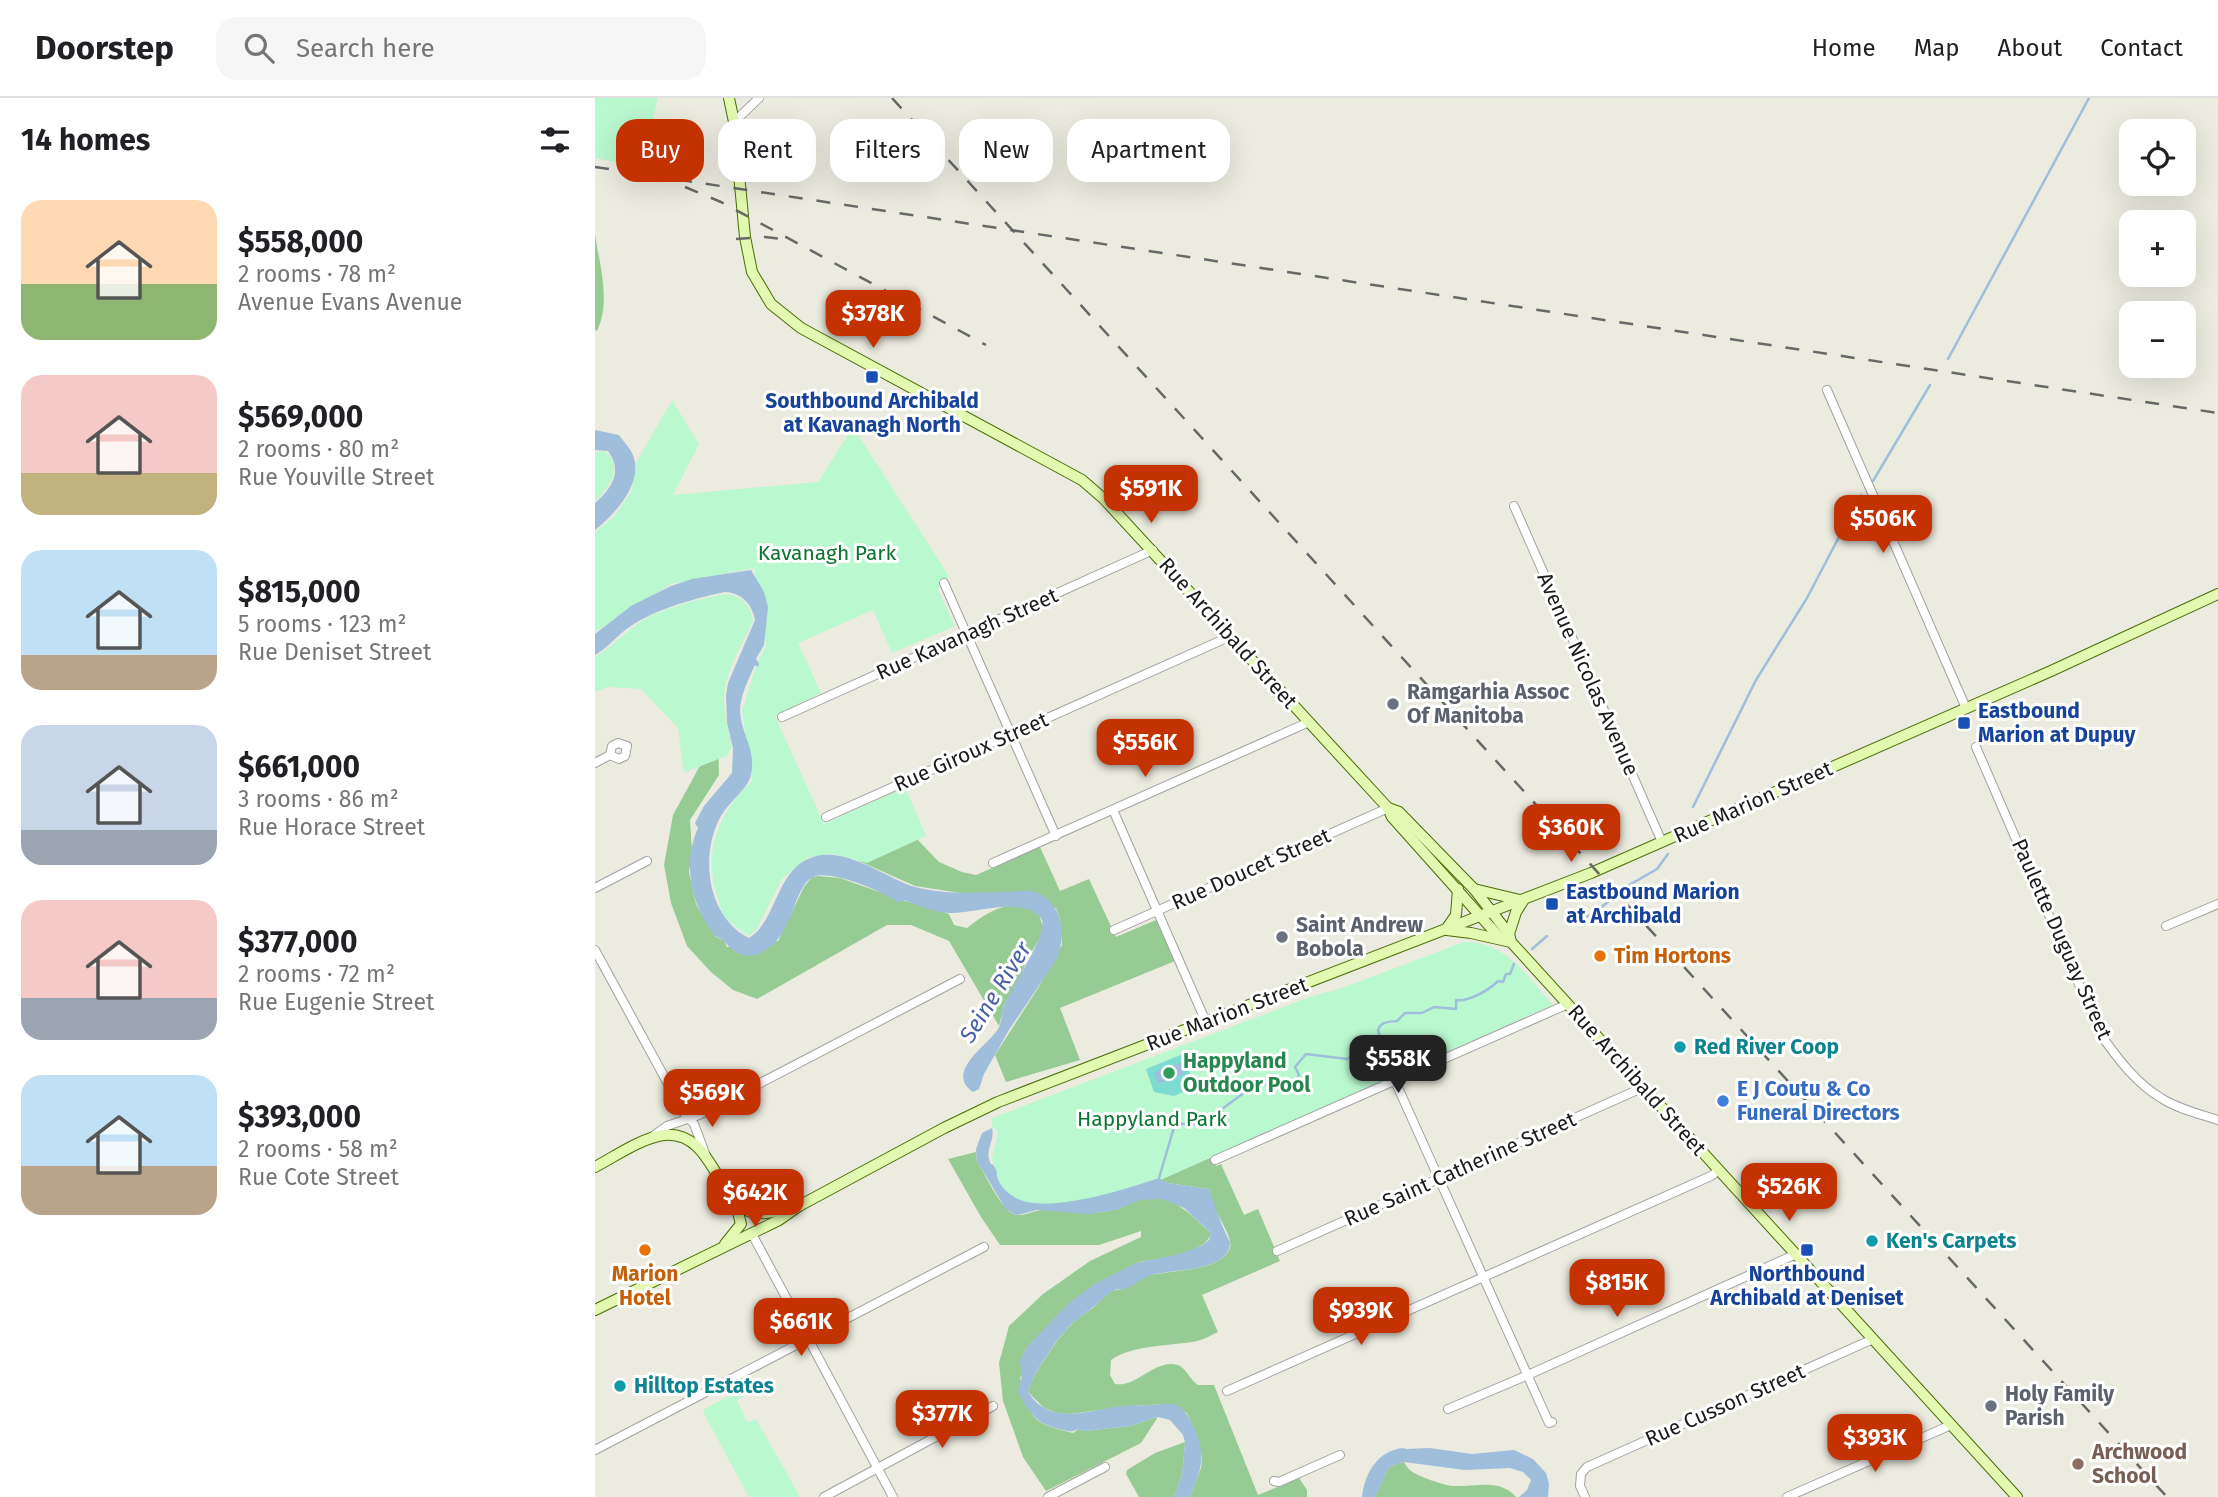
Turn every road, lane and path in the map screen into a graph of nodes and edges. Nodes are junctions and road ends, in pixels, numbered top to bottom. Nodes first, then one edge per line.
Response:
1 (729, 98) edge
2 (759, 98) edge
3 (733, 119) edge
4 (737, 119) edge
5 (740, 182) edge
6 (1827, 390) dead end
7 (1514, 506) dead end
8 (1153, 550) junction
9 (944, 583) dead end
10 (2218, 594) edge
11 (967, 634) junction
12 (1231, 636) junction
13 (1966, 708) junction
14 (782, 717) dead end
15 (1309, 722) junction
16 (1011, 735) junction
17 (1976, 747) dead end
18 (610, 755) dead end
19 (595, 763) edge
20 (1388, 808) junction
21 (1112, 810) junction
22 (826, 817) dead end
23 (1056, 836) junction
24 (1662, 842) junction
25 (646, 861) dead end
26 (993, 863) dead end
27 (595, 888) edge
28 (1458, 889) junction
29 (1473, 889) junction
30 (1523, 901) junction
31 (2218, 904) edge
32 (1157, 911) junction
33 (1487, 914) junction
34 (2166, 926) dead end
35 (1114, 930) dead end
36 (1445, 930) junction
37 (1510, 941) junction
38 (595, 950) edge
39 (960, 979) dead end
40 (1568, 1004) junction
41 (1206, 1022) junction
42 (1395, 1081) junction
43 (1644, 1087) junction
44 (688, 1119) junction
45 (2218, 1120) edge
46 (648, 1139) junction
47 (707, 1158) junction
48 (1215, 1160) dead end
49 (595, 1167) edge
50 (1719, 1170) junction
51 (1439, 1178) junction
52 (735, 1201) junction
53 (799, 1206) junction
54 (752, 1234) junction
55 (723, 1246) junction
56 (984, 1247) dead end
57 (1277, 1251) dead end
58 (1796, 1254) junction
59 (1483, 1276) junction
60 (595, 1310) edge
61 (807, 1339) junction
62 (1873, 1339) junction
63 (1528, 1376) junction
64 (1227, 1391) dead end
65 (993, 1406) dead end
66 (1448, 1409) dead end
67 (1552, 1422) dead end
68 (1951, 1425) junction
69 (595, 1450) edge
70 (1340, 1455) dead end
71 (1105, 1467) dead end
72 (877, 1469) junction
73 (1274, 1481) dead end
74 (824, 1497) edge
75 (893, 1497) edge
76 (1048, 1497) edge
77 (1585, 1497) edge
78 (1787, 1497) edge
79 (2017, 1497) edge

1 - 3 main road, Rue Archibald Street
2 - 4 street
5 - 8 main road, Rue Archibald Street
6 - 13 street
7 - 24 street, Avenue Nicolas Avenue
8 - 11 street, Rue Kavanagh Street
8 - 12 main road, Rue Archibald Street
9 - 11 street
10 - 13 main road, Rue Marion Street
11 - 14 street, Rue Kavanagh Street
11 - 16 street
12 - 15 main road, Rue Archibald Street
12 - 16 street, Rue Giroux Street
13 - 24 main road, Rue Marion Street
15 - 20 main road, Rue Archibald Street
15 - 21 street
16 - 22 street, Rue Giroux Street
16 - 23 street
17 - 45 street, Paulette Duguay Street
18 - 19 street
20 - 28 main road, Rue Archibald Street
20 - 29 main road, Rue Archibald Street
20 - 32 street, Rue Doucet Street
21 - 23 street
21 - 32 street
23 - 26 street
24 - 30 main road, Rue Marion Street
25 - 27 street
28 - 33 main road, Rue Archibald Street
28 - 36 main road
29 - 30 main road
29 - 33 main road, Rue Archibald Street
30 - 33 main road, Rue Marion Street
30 - 37 main road
31 - 34 street
32 - 35 street, Rue Doucet Street
32 - 41 street
33 - 36 main road, Rue Marion Street
33 - 37 main road, Rue Archibald Street
36 - 37 main road
36 - 41 main road, Rue Marion Street
37 - 40 main road, Rue Archibald Street
38 - 44 street
39 - 44 street
40 - 42 street
40 - 43 main road, Rue Archibald Street
41 - 53 main road, Rue Marion Street
42 - 48 street
42 - 51 street
43 - 50 main road, Rue Archibald Street
43 - 51 street, Rue Saint Catherine Street
44 - 46 street
44 - 47 street
46 - 47 main road
46 - 49 main road
47 - 52 main road
50 - 58 main road, Rue Archibald Street
50 - 59 street
51 - 57 street, Rue Saint Catherine Street
51 - 59 street
52 - 53 main road
52 - 55 main road
53 - 54 main road, Rue Marion Street
54 - 55 main road, Rue Marion Street
54 - 61 street
55 - 60 main road, Rue Marion Street
56 - 61 street
58 - 62 main road, Rue Archibald Street
58 - 63 street
59 - 63 street
59 - 64 street
61 - 69 street
61 - 72 street
62 - 68 main road, Rue Archibald Street
62 - 77 street, Rue Cusson Street
63 - 66 street
63 - 67 street
65 - 72 street
68 - 78 street
68 - 79 main road, Rue Archibald Street
70 - 73 street
71 - 76 street
72 - 74 street
72 - 75 street

